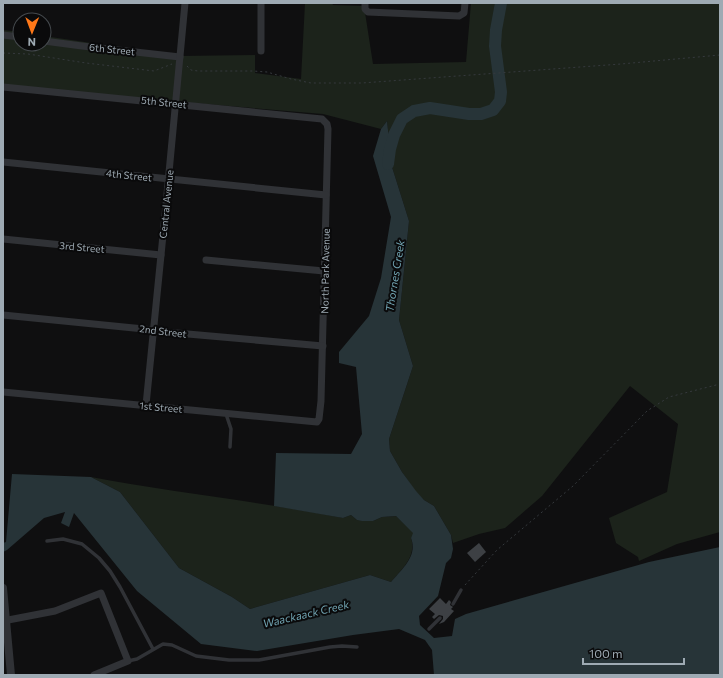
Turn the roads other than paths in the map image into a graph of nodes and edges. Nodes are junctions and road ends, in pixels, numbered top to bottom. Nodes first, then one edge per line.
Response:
1 (185, 3) edge
2 (261, 3) edge
3 (365, 3) edge
4 (465, 3) edge
5 (52, 42) edge
6 (261, 51) dead end
7 (180, 57) junction
8 (3, 87) edge
9 (176, 103) junction
10 (325, 121) joint
11 (3, 162) edge
12 (168, 179) junction
13 (326, 195) junction
14 (3, 239) edge
15 (160, 255) junction
16 (206, 260) dead end
17 (324, 271) junction
18 (3, 315) edge
19 (153, 330) junction
20 (323, 346) junction
21 (3, 392) edge
22 (146, 406) junction
23 (226, 413) junction
24 (318, 420) joint
25 (230, 447) dead end
26 (47, 541) dead end
27 (3, 588) edge
28 (461, 590) road end
29 (453, 604) dead end
30 (440, 618) dead end
31 (4, 621) edge
32 (430, 629) dead end
33 (357, 647) dead end
34 (153, 649) junction
35 (128, 662) junction
36 (10, 675) edge
37 (94, 675) edge

1 - 7 street, Central Avenue
2 - 6 street
3 - 4 street
5 - 7 street, 6th Street
7 - 9 street, Central Avenue
8 - 9 street, 5th Street
9 - 10 street, 5th Street
9 - 12 street, Central Avenue
10 - 13 street, North Park Avenue
11 - 12 street, 4th Street
12 - 13 street, 4th Street
12 - 15 street, Central Avenue
13 - 17 street, North Park Avenue
14 - 15 street, 3rd Street
15 - 19 street, Central Avenue
16 - 17 street
17 - 20 street, North Park Avenue
18 - 19 street, 2nd Street
19 - 20 street, 2nd Street
19 - 22 street, Central Avenue
20 - 24 street, North Park Avenue
21 - 22 street, 1st Street
22 - 23 street, 1st Street
23 - 24 street, 1st Street
23 - 25 lane
26 - 34 lane
27 - 31 street
28 - 29 lane
30 - 32 lane
31 - 35 street
31 - 36 street
33 - 34 lane
34 - 35 lane
35 - 37 street

